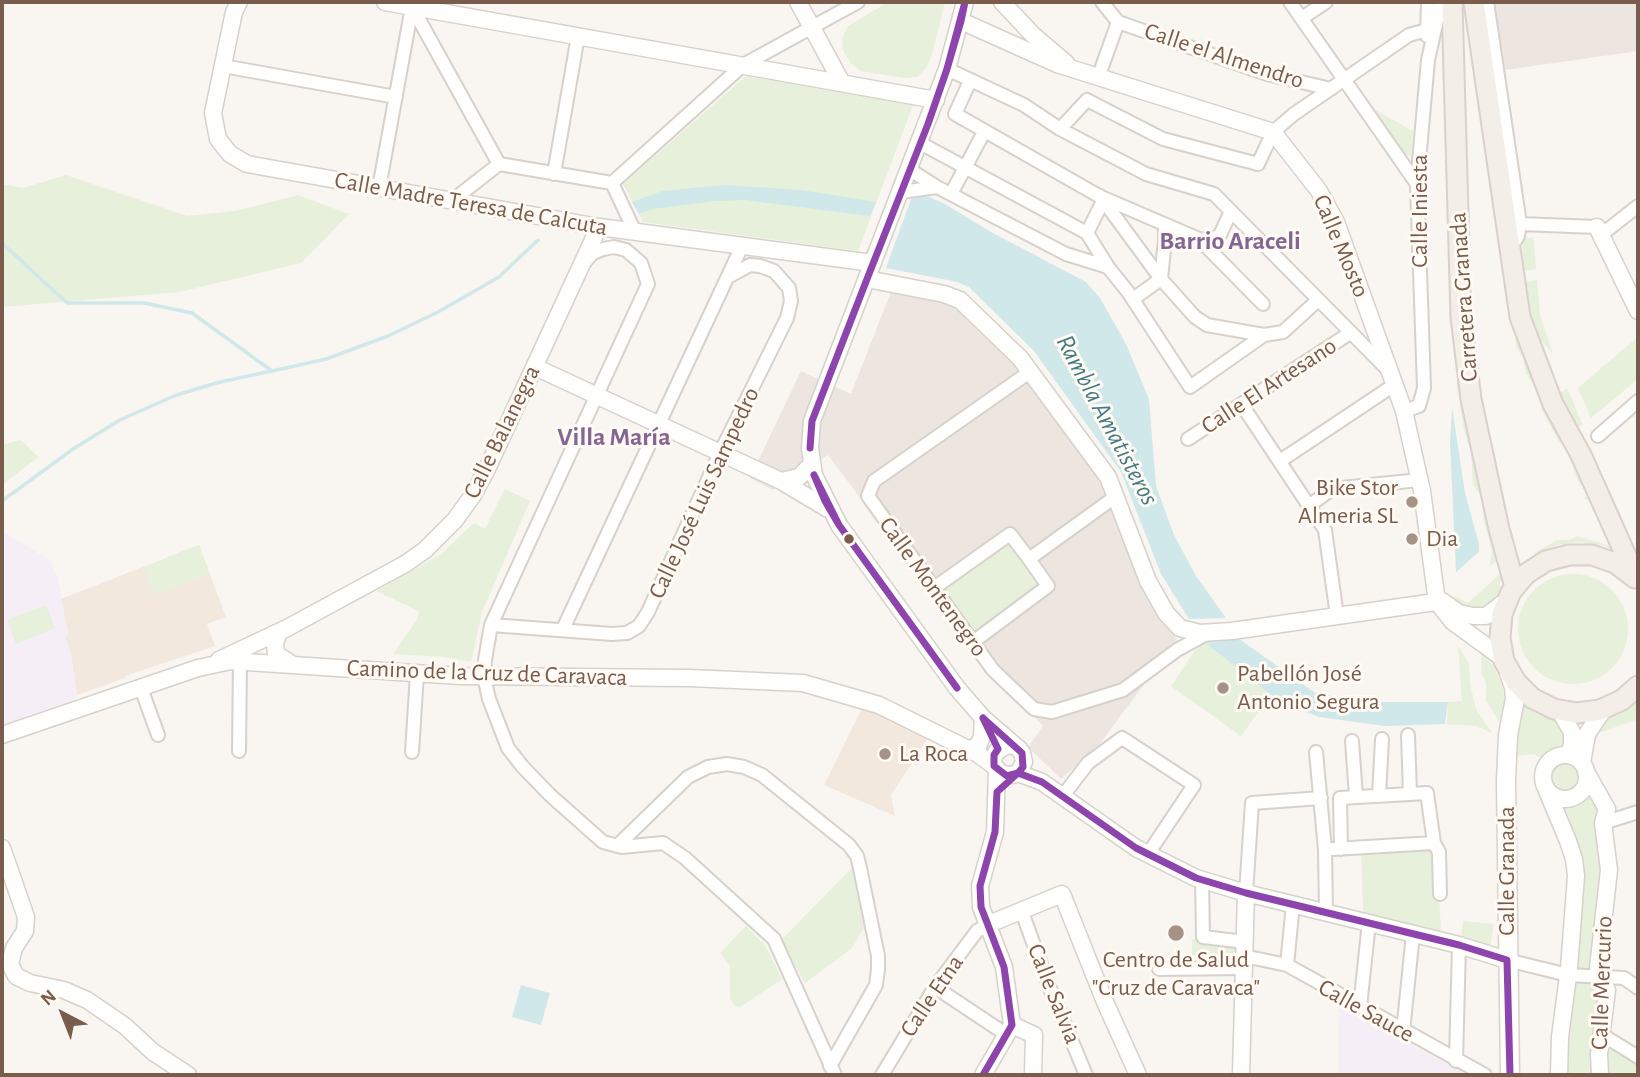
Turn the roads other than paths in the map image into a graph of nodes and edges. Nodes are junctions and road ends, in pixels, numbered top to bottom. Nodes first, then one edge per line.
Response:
1 (239, 2) edge
2 (385, 2) edge
3 (798, 2) edge
4 (858, 2) edge
5 (965, 2) edge
6 (1102, 2) edge
7 (1290, 2) edge
8 (1326, 2) edge
9 (1428, 2) edge
10 (1441, 2) edge
11 (1452, 2) edge
12 (1474, 2) edge
13 (1487, 2) edge
14 (1008, 4) edge
15 (412, 7) junction
16 (1302, 19) junction
17 (961, 22) junction
18 (1118, 22) junction
19 (811, 27) junction
20 (1427, 30) junction
21 (578, 36) junction
22 (1428, 60) junction
23 (743, 65) junction
24 (223, 66) junction
25 (947, 69) junction
26 (1073, 69) junction
27 (1098, 78) junction
28 (970, 81) junction
29 (1345, 82) junction
30 (842, 83) junction
31 (1331, 89) junction
32 (396, 97) junction
33 (936, 100) junction
34 (1060, 129) junction
35 (984, 132) junction
36 (1273, 132) junction
37 (920, 143) junction
38 (499, 164) junction
39 (966, 168) junction
40 (910, 170) junction
41 (554, 174) junction
42 (612, 183) junction
43 (1417, 184) junction
44 (937, 187) junction
45 (379, 188) junction
46 (901, 191) junction
47 (951, 194) junction
48 (1101, 198) junction
49 (453, 200) junction
50 (1638, 206) edge
51 (1231, 211) junction
52 (1520, 223) junction
53 (1165, 225) junction
54 (599, 227) junction
55 (1599, 231) junction
56 (635, 232) junction
57 (1087, 233) junction
58 (1199, 239) junction
59 (743, 246) junction
60 (1509, 250) junction
61 (873, 263) junction
62 (583, 264) junction
63 (1108, 267) junction
64 (728, 277) junction
65 (867, 279) junction
66 (1161, 279) junction
67 (1133, 299) junction
68 (1318, 300) junction
69 (1263, 304) dead end
70 (1638, 311) edge
71 (1350, 333) junction
72 (1264, 335) junction
73 (535, 367) junction
74 (1031, 371) junction
75 (1391, 378) junction
76 (596, 396) junction
77 (1638, 401) edge
78 (1242, 405) junction
79 (1404, 411) junction
80 (660, 425) junction
81 (1598, 436) dead end
82 (1188, 439) dead end
83 (720, 453) junction
84 (1280, 461) junction
85 (812, 464) junction
86 (799, 477) junction
87 (1419, 480) junction
88 (781, 481) junction
89 (818, 486) junction
90 (1115, 497) junction
91 (1310, 505) junction
92 (831, 512) junction
93 (1028, 559) junction
94 (1637, 580) edge
95 (934, 588) junction
96 (1511, 594) junction
97 (1437, 602) junction
98 (1337, 616) junction
99 (1174, 623) junction
100 (491, 625) junction
101 (563, 629) junction
102 (279, 632) junction
103 (1208, 633) junction
104 (973, 642) junction
105 (1177, 650) junction
106 (240, 662) junction
107 (1506, 664) junction
108 (198, 668) junction
109 (306, 668) junction
110 (417, 674) junction
111 (484, 677) junction
112 (141, 688) junction
113 (1634, 692) edge
114 (1604, 709) junction
115 (1559, 710) junction
116 (983, 718) junction
117 (2, 735) edge
118 (158, 735) dead end
119 (1408, 735) dead end
120 (1382, 739) dead end
121 (1352, 741) dead end
122 (239, 751) dead end
123 (412, 752) dead end
124 (1316, 752) dead end
125 (974, 753) junction
126 (1007, 761) junction
127 (1579, 764) junction
128 (1547, 791) junction
129 (1410, 794) junction
130 (1356, 796) junction
131 (1379, 796) junction
132 (1062, 797) junction
133 (1321, 798) junction
134 (1638, 812) edge
135 (1603, 823) junction
136 (1433, 843) junction
137 (617, 846) junction
138 (2, 848) edge
139 (1341, 849) junction
140 (1325, 850) junction
141 (1148, 854) junction
142 (1202, 880) junction
143 (1246, 893) junction
144 (1440, 894) dead end
145 (1293, 904) junction
146 (1022, 912) junction
147 (1326, 913) junction
148 (1369, 922) junction
149 (989, 923) junction
150 (1413, 934) junction
151 (1459, 945) junction
152 (1244, 956) junction
153 (1507, 960) junction
154 (1287, 965) junction
155 (1159, 969) dead end
156 (1638, 970) edge
157 (1568, 975) junction
158 (1601, 978) junction
159 (1624, 978) junction
160 (935, 987) junction
161 (1638, 988) edge
162 (1360, 1007) junction
163 (1010, 1030) junction
164 (1404, 1032) junction
165 (1601, 1034) junction
166 (1638, 1056) edge
167 (1457, 1061) junction
168 (833, 1071) edge
169 (188, 1075) edge
170 (881, 1075) edge
171 (984, 1075) edge
172 (1034, 1075) edge
173 (1086, 1075) edge
174 (1138, 1075) edge
175 (1241, 1075) edge
176 (1485, 1075) edge
177 (1510, 1075) edge
178 (1559, 1075) edge
179 (1600, 1075) edge

1 - 24 street, Calle Madre Teresa de Calcuta
2 - 15 street
3 - 19 street
4 - 19 street
5 - 17 street
6 - 18 street
7 - 16 street
8 - 16 street
9 - 20 street
10 - 22 street, Calle Iniesta
11 - 96 main road, Carretera Granada
12 - 60 main road, Carretera Granada
13 - 52 street
14 - 26 street
15 - 21 street
15 - 32 street
15 - 38 street
16 - 29 street
17 - 25 street
17 - 26 street
18 - 27 street
18 - 31 street, Calle el Almendro
19 - 23 street
19 - 30 street
20 - 22 street
20 - 29 street
21 - 23 street
21 - 41 street
22 - 43 street, Calle Iniesta
23 - 30 street
23 - 42 street
24 - 32 street
24 - 45 street, Calle Madre Teresa de Calcuta
25 - 28 street
25 - 33 street
26 - 27 street
27 - 36 street
28 - 34 street
28 - 35 street
29 - 31 street
29 - 43 street
30 - 33 street
31 - 36 street
32 - 45 street
33 - 37 street
34 - 36 street
34 - 51 street
35 - 39 street
35 - 48 street
36 - 75 street, Calle Mosto
37 - 39 street
37 - 40 street
38 - 41 street
38 - 49 street
39 - 47 street
39 - 57 street
40 - 44 street
40 - 46 street
41 - 42 street
42 - 56 street
43 - 79 street, Calle Iniesta
44 - 46 street
44 - 47 street
45 - 49 street, Calle Madre Teresa de Calcuta
46 - 61 street
47 - 63 street
48 - 53 street
48 - 57 street
48 - 66 street
49 - 54 street, Calle Madre Teresa de Calcuta
50 - 55 street
51 - 58 street
51 - 68 street
52 - 55 street
52 - 60 street, Carretera Granada
53 - 58 street
53 - 66 street
54 - 56 street, Calle Madre Teresa de Calcuta
54 - 62 street, Calle Balanegra
55 - 70 street
56 - 59 street, Calle Madre Teresa de Calcuta
57 - 63 street
58 - 69 street
59 - 61 street, Calle Madre Teresa de Calcuta
59 - 64 street
60 - 94 main road, Carretera Granada
61 - 65 street
62 - 73 street, Calle Balanegra
62 - 76 street
63 - 67 street
64 - 80 street
64 - 83 street, Calle José Luis Sampedro
65 - 74 street
65 - 85 street
66 - 67 street
66 - 72 street
67 - 72 street
68 - 71 street
68 - 72 street
71 - 75 street
71 - 78 street, Calle El Artesano
73 - 76 street
73 - 102 street, Calle Balanegra
74 - 90 street
74 - 95 street, Calle Montenegro
75 - 79 street, Calle Mosto
75 - 84 street
76 - 80 street
76 - 100 street
77 - 81 street
78 - 82 street, Calle El Artesano
78 - 84 street
79 - 87 street, Calle Mosto
80 - 83 street
80 - 101 street
83 - 88 street
83 - 101 street, Calle José Luis Sampedro
84 - 91 street
85 - 86 street
85 - 89 street
86 - 88 street
86 - 89 street
87 - 91 street
87 - 97 street, Calle Mosto
88 - 92 street
89 - 92 street
90 - 93 street
90 - 99 street
91 - 98 street
92 - 116 street
93 - 95 street
93 - 104 street
94 - 96 main road
95 - 104 street, Calle Montenegro
96 - 97 street
96 - 107 main road
97 - 98 street
97 - 107 street
98 - 103 street
99 - 103 street
99 - 105 street
100 - 101 street, Calle José Luis Sampedro
100 - 111 street
102 - 108 street, Calle Balanegra
102 - 109 street
103 - 105 street, Calle Montenegro
104 - 105 street, Calle Montenegro
106 - 108 street, Camino de la Cruz de Caravaca
106 - 109 street, Camino de la Cruz de Caravaca
106 - 122 street
107 - 115 main road
107 - 153 main road, Calle Granada
108 - 112 street, Camino de la Cruz de Caravaca
109 - 110 street, Camino de la Cruz de Caravaca
110 - 111 street, Camino de la Cruz de Caravaca
110 - 123 street
111 - 125 street, Camino de la Cruz de Caravaca
111 - 137 street
112 - 117 street, Camino de la Cruz de Caravaca
112 - 118 street
113 - 114 main road
114 - 115 main road
114 - 127 street
115 - 127 street
116 - 125 street
116 - 126 street
119 - 129 street
120 - 131 street
121 - 130 street
124 - 133 street
125 - 126 street, Camino de la Cruz de Caravaca
126 - 132 street, Camino de la Cruz de Caravaca
126 - 149 street
127 - 128 street
127 - 128 street
127 - 135 street, Calle Mercurio
128 - 157 street
129 - 131 street
129 - 136 street
130 - 131 street
130 - 139 street
132 - 141 street, Camino de la Cruz de Caravaca
132 - 141 street
133 - 140 street
133 - 143 street
134 - 135 street
135 - 158 street, Calle Mercurio
136 - 139 street
136 - 144 street
137 - 168 street
137 - 168 street
138 - 169 street
139 - 140 street
140 - 147 street
141 - 142 street, Camino de la Cruz de Caravaca
142 - 143 street, Camino de la Cruz de Caravaca
142 - 152 street
143 - 145 street, Camino de la Cruz de Caravaca
143 - 152 street
145 - 147 street, Camino de la Cruz de Caravaca
145 - 154 street
146 - 149 street
146 - 173 street, Calle Salvia
146 - 174 street
147 - 148 street, Camino de la Cruz de Caravaca
148 - 150 street, Camino de la Cruz de Caravaca
148 - 162 street
149 - 160 street, Calle Etna
149 - 163 street
150 - 151 street, Camino de la Cruz de Caravaca
150 - 164 street
151 - 153 street, Camino de la Cruz de Caravaca
151 - 167 street
152 - 154 street, Calle Sauce
152 - 155 street
152 - 175 street
153 - 157 street
153 - 177 main road, Calle Granada
154 - 162 street, Calle Sauce
156 - 159 street
157 - 158 street
157 - 178 street
158 - 159 street
158 - 165 street, Calle Mercurio
159 - 161 street
160 - 163 street
160 - 170 street, Calle Etna
162 - 164 street, Calle Sauce
163 - 171 street
163 - 172 street
164 - 167 street, Calle Sauce
165 - 166 street
165 - 179 street, Calle Mercurio
167 - 176 street, Calle Sauce

